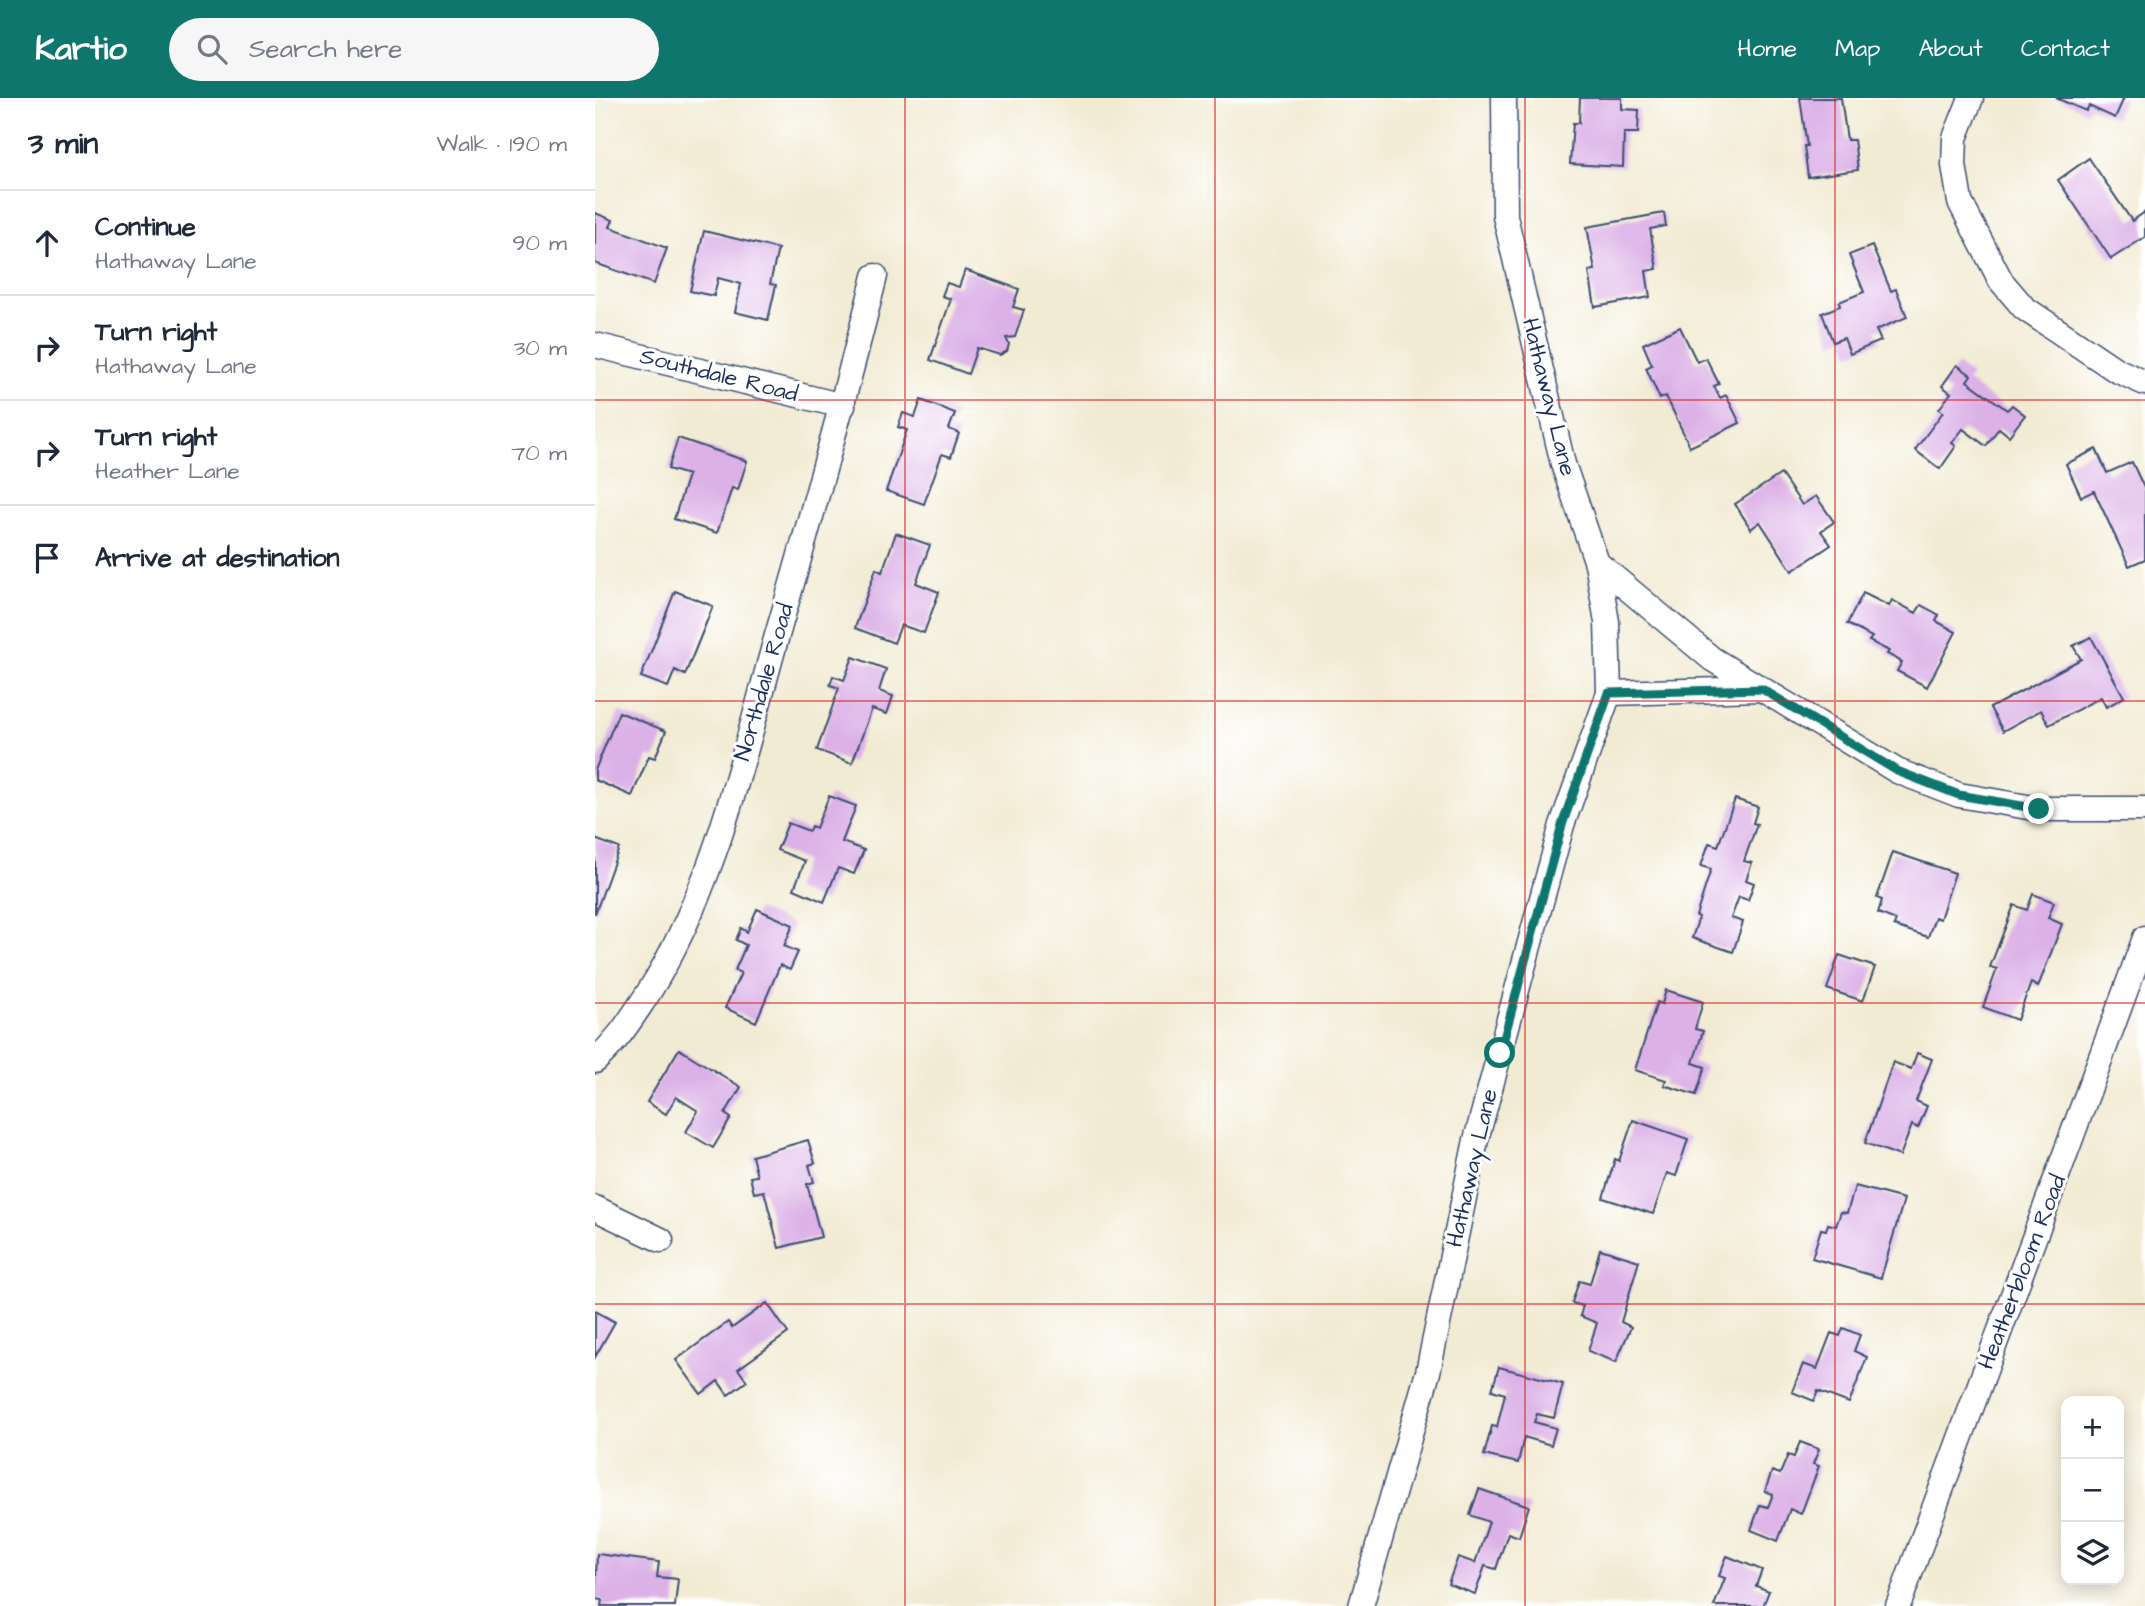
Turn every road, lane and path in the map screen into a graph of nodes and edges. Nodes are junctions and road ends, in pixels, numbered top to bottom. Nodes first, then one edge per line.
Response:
1 (1504, 98) edge
2 (1971, 98) edge
3 (875, 276) dead end
4 (595, 345) edge
5 (2145, 383) edge
6 (843, 406) junction
7 (1597, 562) junction
8 (1762, 689) junction
9 (1609, 693) junction
10 (2145, 809) edge
11 (2145, 938) edge
12 (595, 1061) edge
13 (595, 1208) edge
14 (661, 1240) dead end
15 (1361, 1606) edge
16 (1898, 1606) edge

1 - 7 street, Hathaway Lane
2 - 5 street
3 - 6 street, Northdale Road
4 - 6 street, Southdale Road
6 - 12 street, Northdale Road
7 - 8 street
7 - 9 street, Hathaway Lane
8 - 9 street
8 - 10 street
9 - 15 street, Hathaway Lane
11 - 16 street, Heatherbloom Road
13 - 14 street

